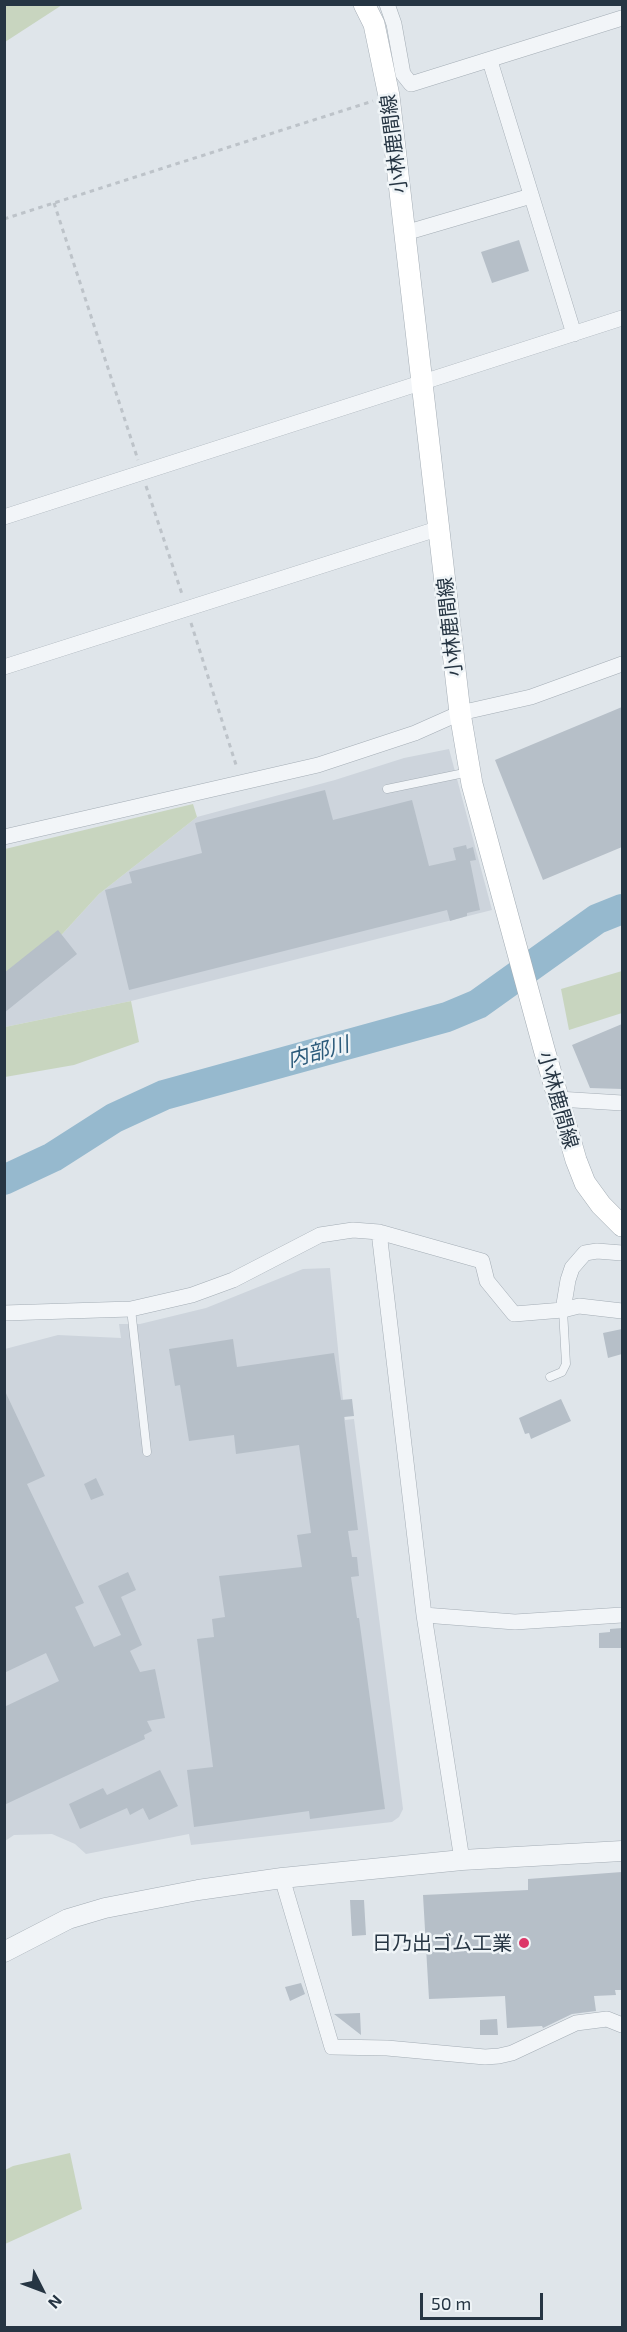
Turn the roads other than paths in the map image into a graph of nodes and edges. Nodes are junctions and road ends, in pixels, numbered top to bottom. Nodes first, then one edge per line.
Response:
1 (364, 4) edge
2 (387, 4) edge
3 (622, 18) edge
4 (490, 61) junction
5 (531, 196) junction
6 (405, 234) junction
7 (622, 318) edge
8 (574, 334) junction
9 (423, 384) junction
10 (4, 518) edge
11 (440, 528) junction
12 (622, 664) edge
13 (4, 667) edge
14 (459, 712) junction
15 (470, 772) junction
16 (387, 789) dead end
17 (4, 837) edge
18 (558, 1099) junction
19 (622, 1103) edge
20 (622, 1226) edge
21 (379, 1232) junction
22 (622, 1253) edge
23 (131, 1309) junction
24 (563, 1310) junction
25 (622, 1311) edge
26 (4, 1313) edge
27 (550, 1377) dead end
28 (147, 1452) dead end
29 (424, 1615) junction
30 (622, 1615) edge
31 (622, 1851) edge
32 (462, 1860) junction
33 (282, 1878) junction
34 (4, 1952) edge
35 (622, 2025) edge

1 - 6 main road, 小林鹿間線
2 - 4 street
3 - 4 street
4 - 5 street
5 - 6 street
5 - 8 street
6 - 9 main road, 小林鹿間線
7 - 8 street
8 - 9 street
9 - 10 street
9 - 11 main road, 小林鹿間線
11 - 13 street
11 - 14 main road, 小林鹿間線
12 - 14 street
14 - 15 main road, 小林鹿間線
14 - 17 street
15 - 16 lane
15 - 18 main road, 小林鹿間線
18 - 19 street
18 - 20 main road, 小林鹿間線
21 - 23 street
21 - 24 street
21 - 29 street
22 - 24 street
23 - 26 street
23 - 28 lane
24 - 25 street
24 - 27 lane
29 - 30 street
29 - 32 street
31 - 32 street
32 - 33 street
33 - 34 street
33 - 35 street

